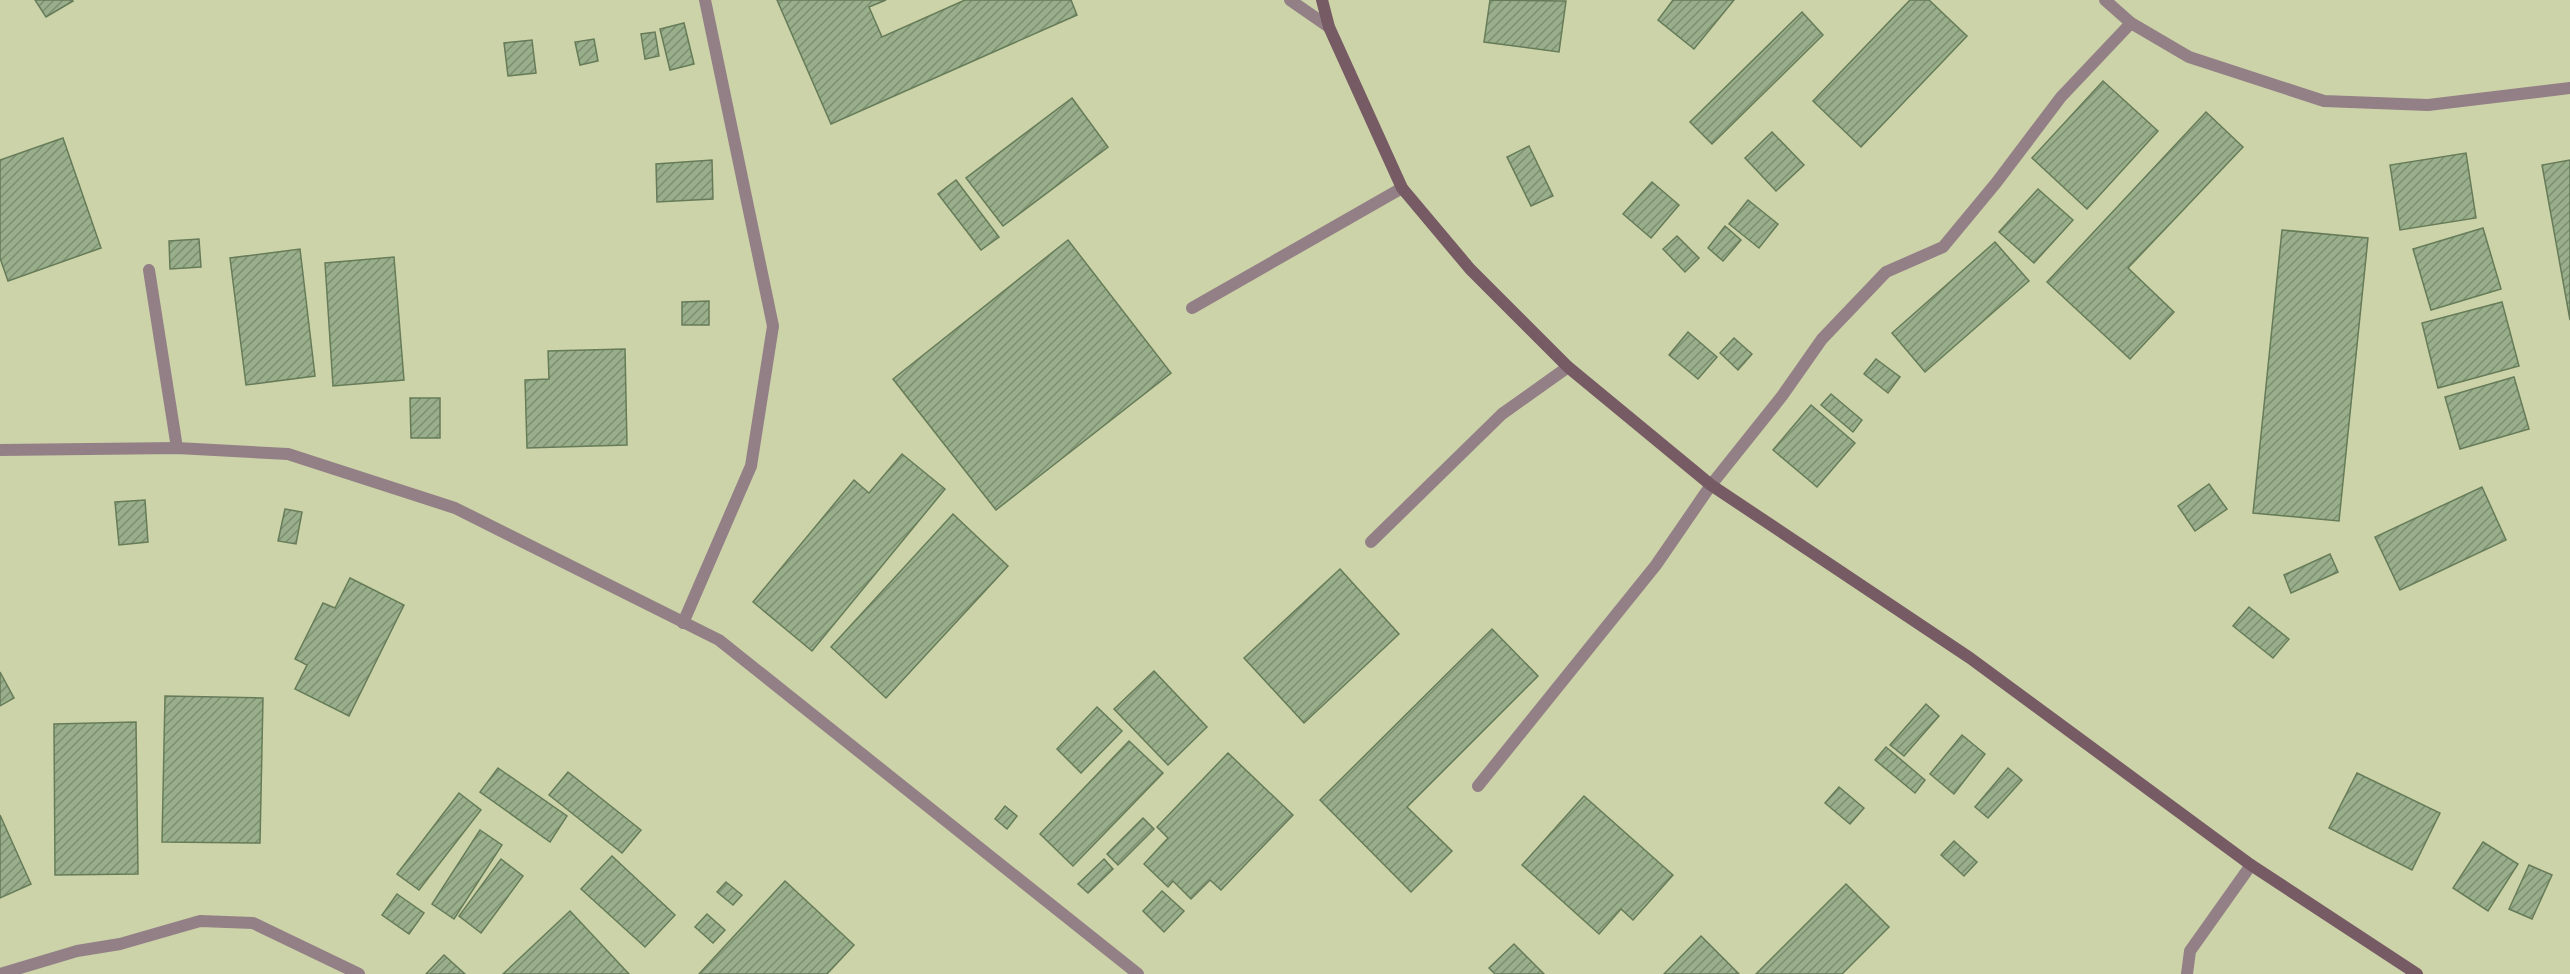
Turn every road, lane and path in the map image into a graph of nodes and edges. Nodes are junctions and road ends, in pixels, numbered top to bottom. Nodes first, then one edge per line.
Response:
1 (705, 0) edge
2 (1290, 0) edge
3 (1322, 0) edge
4 (2105, 0) edge
5 (2131, 23) junction
6 (1329, 27) junction
7 (2570, 88) edge
8 (1402, 188) junction
9 (149, 270) dead end
10 (1192, 308) dead end
11 (1568, 366) junction
12 (177, 448) junction
13 (0, 450) edge
14 (1711, 485) junction
15 (1371, 542) dead end
16 (683, 623) junction
17 (1478, 786) dead end
18 (2251, 865) junction
19 (0, 974) edge
20 (359, 974) edge
21 (1138, 974) edge
22 (2187, 974) edge
23 (2418, 974) edge

1 - 16 street
2 - 6 street
3 - 6 street
4 - 5 street
5 - 7 street
5 - 14 street
6 - 8 street
8 - 10 street
8 - 11 street
9 - 12 street
11 - 14 street
11 - 15 street
12 - 13 street
12 - 16 street
14 - 17 street
14 - 18 street
16 - 21 street
18 - 22 street
18 - 23 street
19 - 20 street

